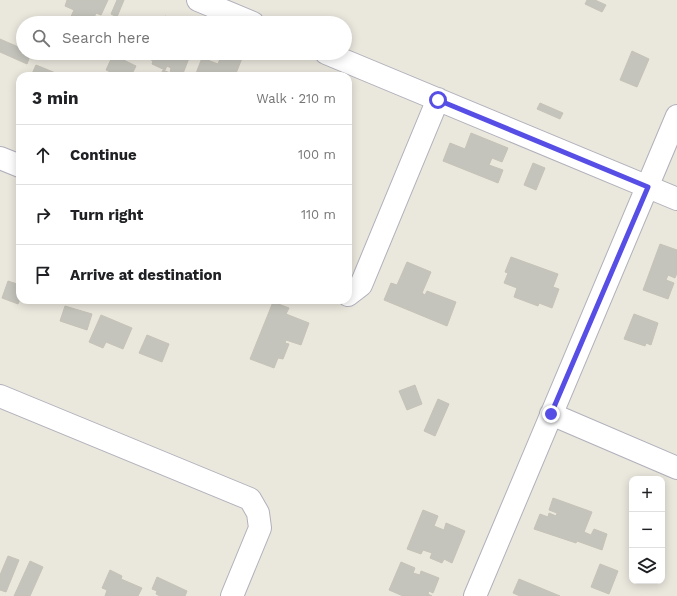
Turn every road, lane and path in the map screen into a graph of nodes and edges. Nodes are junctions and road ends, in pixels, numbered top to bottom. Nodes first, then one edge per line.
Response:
1 (198, 0) edge
2 (236, 16) edge
3 (343, 60) edge
4 (438, 100) junction
5 (677, 116) edge
6 (0, 158) edge
7 (16, 164) edge
8 (648, 187) junction
9 (677, 199) edge
10 (352, 293) edge
11 (0, 396) edge
12 (551, 414) junction
13 (677, 468) edge
14 (232, 596) edge
15 (475, 596) edge

1 - 2 street
3 - 4 street
4 - 8 street
4 - 10 street
5 - 8 street
6 - 7 street
8 - 9 street
8 - 12 street
11 - 14 street
12 - 13 street
12 - 15 street

